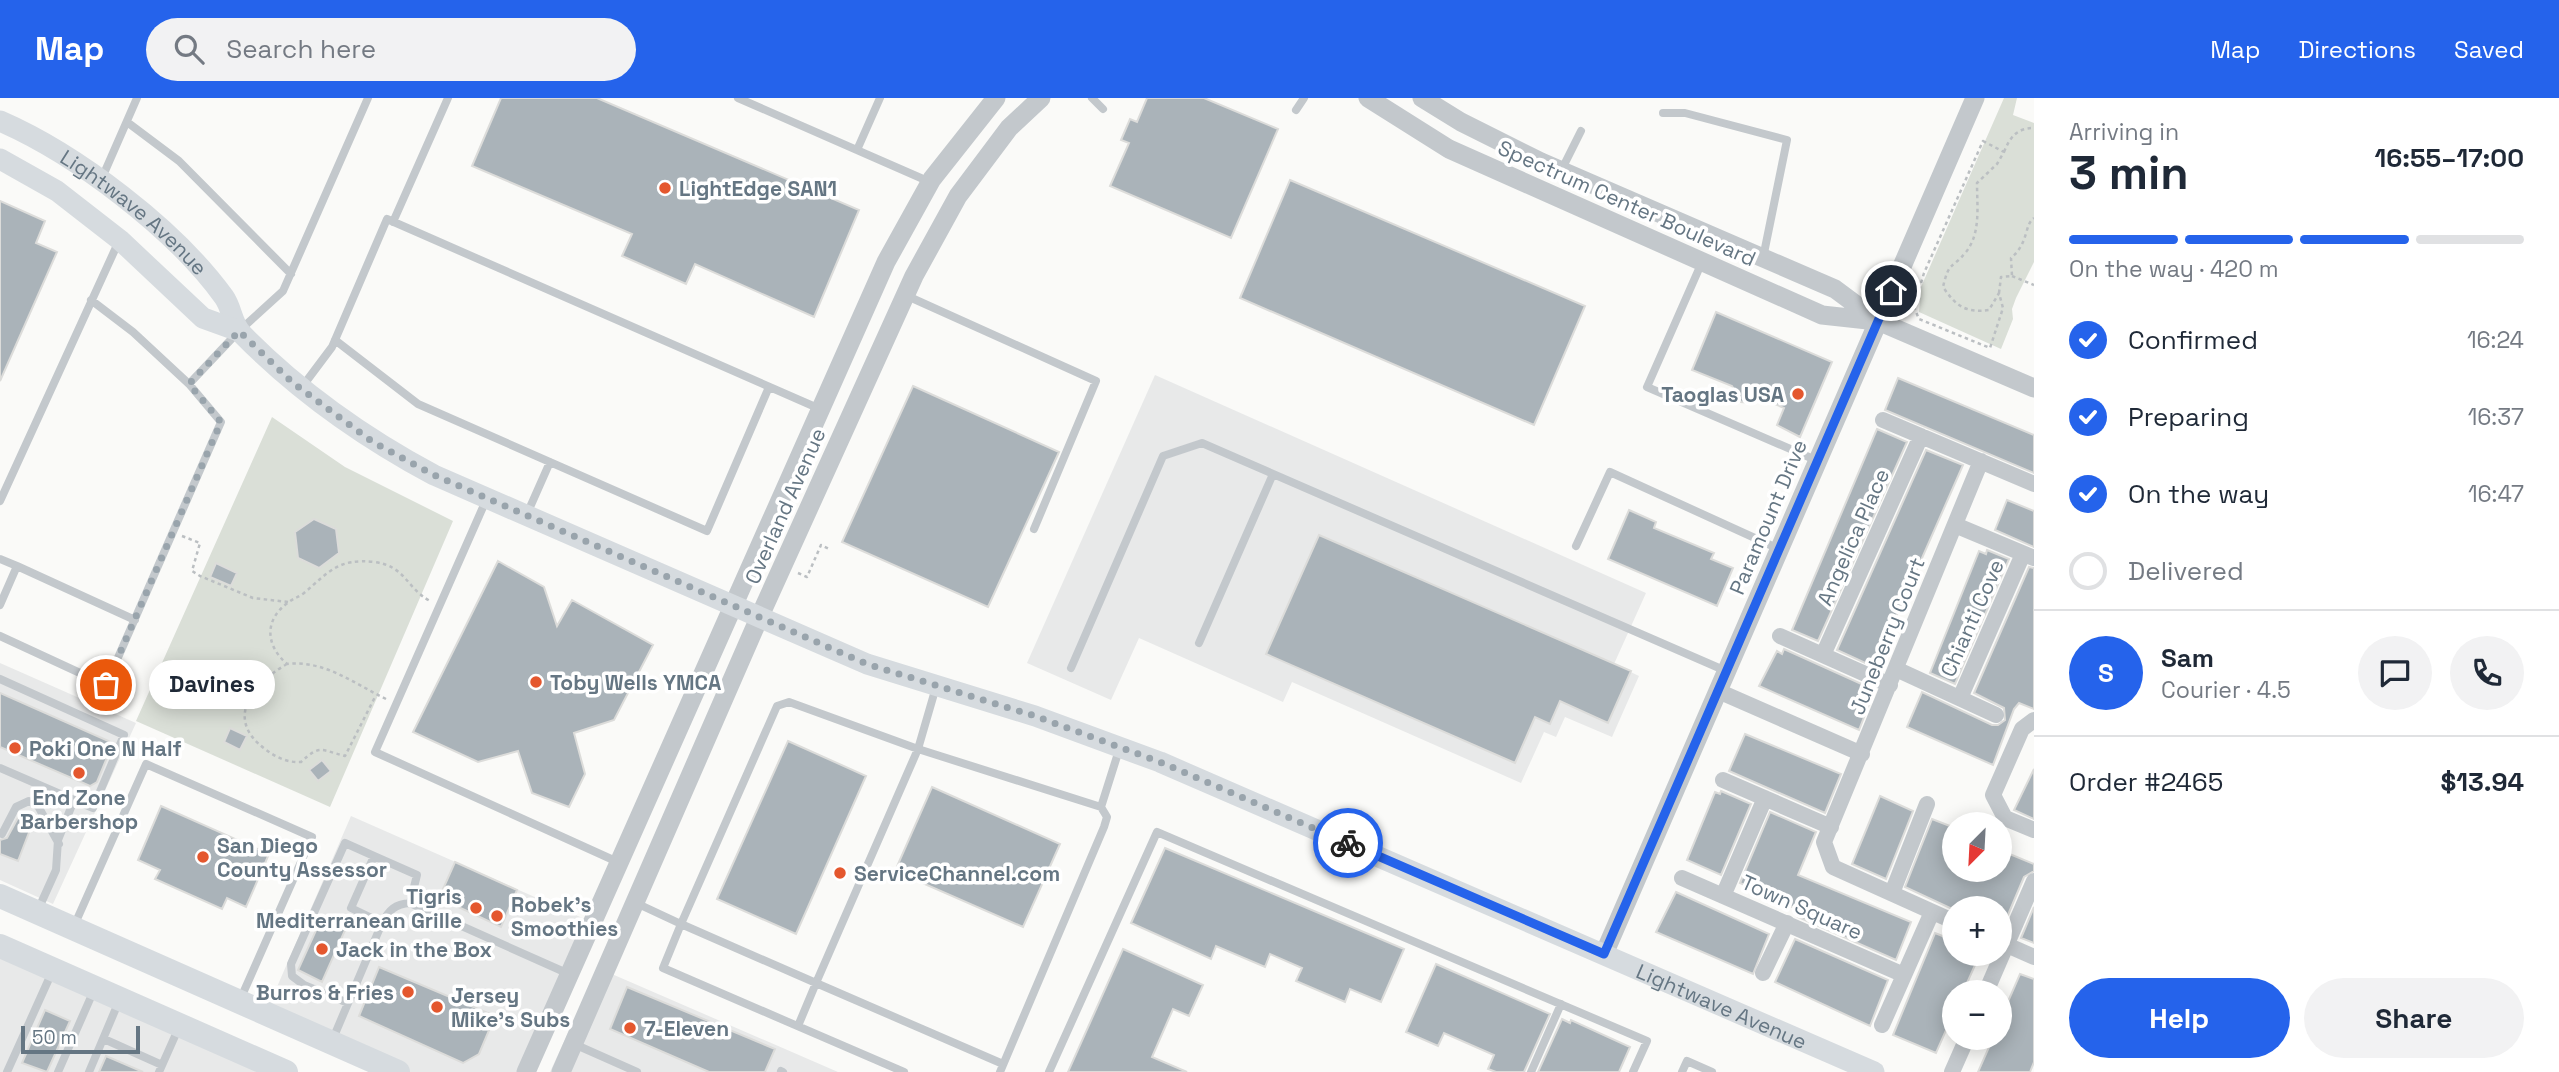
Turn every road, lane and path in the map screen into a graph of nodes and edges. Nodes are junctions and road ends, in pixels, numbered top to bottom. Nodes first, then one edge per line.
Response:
1 (137, 98) edge
2 (368, 98) edge
3 (448, 98) edge
4 (738, 98) edge
5 (880, 98) edge
6 (996, 98) edge
7 (1041, 98) edge
8 (1092, 98) edge
9 (1304, 98) edge
10 (1368, 98) edge
11 (1422, 98) edge
12 (1975, 98) edge
13 (1103, 109) dead end
14 (1296, 110) dead end
15 (1663, 113) dead end
16 (0, 121) edge
17 (127, 121) junction
18 (2034, 128) edge
19 (1581, 131) dead end
20 (857, 150) junction
21 (2004, 152) junction
22 (0, 159) edge
23 (1561, 171) junction
24 (101, 180) junction
25 (930, 181) junction
26 (2034, 218) edge
27 (393, 222) junction
28 (120, 240) junction
29 (1763, 258) junction
30 (1702, 261) junction
31 (291, 274) junction
32 (2012, 276) junction
33 (2034, 285) edge
34 (1999, 293) junction
35 (905, 295) junction
36 (91, 300) junction
37 (1878, 321) junction
38 (239, 331) junction
39 (335, 340) junction
40 (189, 384) junction
41 (769, 387) junction
42 (301, 388) junction
43 (2034, 388) edge
44 (820, 409) junction
45 (1883, 420) dead end
46 (1921, 436) junction
47 (1818, 461) junction
48 (1981, 461) junction
49 (550, 462) junction
50 (1273, 474) junction
51 (2034, 484) edge
52 (487, 498) junction
53 (0, 501) edge
54 (526, 516) junction
55 (1955, 525) junction
56 (1034, 529) dead end
57 (175, 533) junction
58 (1576, 547) dead end
59 (1779, 549) junction
60 (831, 550) dead end
61 (2029, 556) edge
62 (0, 559) edge
63 (17, 566) junction
64 (782, 566) junction
65 (288, 602) junction
66 (0, 605) edge
67 (439, 606) junction
68 (731, 606) junction
69 (759, 618) junction
70 (135, 620) junction
71 (0, 636) edge
72 (1780, 636) dead end
73 (1199, 643) dead end
74 (1823, 655) junction
75 (287, 664) junction
76 (1071, 668) dead end
77 (1726, 671) junction
78 (1893, 677) junction
79 (0, 679) edge
80 (936, 686) junction
81 (1718, 691) junction
82 (376, 694) junction
83 (1960, 698) junction
84 (396, 704) junction
85 (1996, 715) dead end
86 (2034, 720) edge
87 (1120, 747) junction
88 (918, 749) junction
89 (1862, 754) junction
90 (0, 768) edge
91 (1723, 780) dead end
92 (1765, 798) junction
93 (74, 800) junction
94 (1927, 804) dead end
95 (1101, 807) junction
96 (1831, 827) junction
97 (2034, 830) edge
98 (2, 834) dead end
99 (58, 840) junction
100 (374, 856) junction
101 (620, 863) junction
102 (1682, 878) dead end
103 (2034, 881) edge
104 (1892, 893) junction
105 (0, 896) edge
106 (1723, 896) junction
107 (410, 903) junction
108 (636, 903) junction
109 (37, 912) junction
110 (1932, 912) junction
111 (1942, 916) edge
112 (382, 923) junction
113 (1787, 923) junction
114 (681, 924) junction
115 (2012, 925) edge
116 (73, 928) junction
117 (0, 946) edge
118 (2012, 947) edge
119 (1604, 954) junction
120 (2034, 957) edge
121 (53, 969) junction
122 (1763, 973) dead end
123 (569, 974) junction
124 (1904, 975) junction
125 (816, 983) junction
126 (96, 988) junction
127 (120, 998) junction
128 (239, 1002) junction
129 (348, 1003) junction
130 (1561, 1004) junction
131 (179, 1025) junction
132 (1882, 1025) dead end
133 (797, 1026) junction
134 (104, 1039) junction
135 (331, 1043) junction
136 (574, 1044) junction
137 (1962, 1050) edge
138 (160, 1068) edge
139 (1001, 1068) edge
140 (7, 1072) edge
141 (58, 1072) edge
142 (89, 1072) edge
143 (286, 1072) edge
144 (398, 1072) edge
145 (526, 1072) edge
146 (561, 1072) edge
147 (637, 1072) edge
148 (904, 1072) edge
149 (1049, 1072) edge
150 (1531, 1072) edge
151 (1633, 1072) edge
152 (1682, 1072) edge
153 (1712, 1072) edge
154 (1874, 1072) edge
155 (1952, 1072) edge

1 - 17 lane
2 - 31 lane
3 - 27 lane
4 - 20 lane
5 - 20 lane
6 - 25 street, Overland Avenue
7 - 35 street, Overland Avenue
8 - 13 lane
9 - 14 lane
10 - 30 street, Spectrum Center Boulevard
11 - 23 street, Spectrum Center Boulevard
12 - 37 street, Paramount Drive
15 - 29 lane
16 - 24 main road, Lightwave Avenue
17 - 24 lane
17 - 31 lane
18 - 21 path
19 - 23 lane
20 - 25 lane
21 - 34 path
21 - 34 path
22 - 28 main road, Lightwave Avenue
23 - 29 street, Spectrum Center Boulevard
24 - 38 main road, Lightwave Avenue
25 - 44 street, Overland Avenue
26 - 32 path
27 - 39 lane
27 - 41 lane
28 - 36 lane
28 - 38 main road, Lightwave Avenue
29 - 37 street, Spectrum Center Boulevard
30 - 37 street, Spectrum Center Boulevard
30 - 47 lane
31 - 38 lane
32 - 33 path
32 - 34 path
35 - 56 lane
35 - 64 street, Overland Avenue
36 - 40 lane
36 - 53 lane
37 - 43 street, Spectrum Center Boulevard
37 - 47 street, Paramount Drive
38 - 40 lane
38 - 42 main road, Lightwave Avenue
39 - 42 lane
39 - 49 lane
40 - 57 lane
41 - 44 lane
41 - 49 lane
42 - 52 main road, Lightwave Avenue
44 - 68 street, Overland Avenue
45 - 46 street
46 - 48 street
46 - 74 street, Angelica Place
47 - 59 street, Paramount Drive
48 - 51 street
48 - 55 street, Juneberry Court
49 - 54 lane
50 - 73 lane
50 - 76 lane
50 - 77 lane
52 - 54 main road, Lightwave Avenue
52 - 67 lane
54 - 68 main road, Lightwave Avenue
55 - 61 street
55 - 78 street, Juneberry Court
57 - 65 path
57 - 70 lane
58 - 59 lane
59 - 77 street, Paramount Drive
60 - 64 path
61 - 83 street, Chianti Cove
62 - 63 lane
63 - 66 lane
63 - 70 lane
64 - 69 street, Overland Avenue
65 - 67 path
65 - 75 path
67 - 84 lane
68 - 69 main road, Lightwave Avenue
68 - 101 street, Overland Avenue
69 - 80 main road, Lightwave Avenue
69 - 108 street, Overland Avenue
70 - 71 lane
72 - 74 street
74 - 78 street
75 - 82 path
75 - 82 path
77 - 81 street, Paramount Drive
78 - 83 street
78 - 89 street, Juneberry Court
79 - 93 lane
80 - 87 main road, Lightwave Avenue
80 - 88 lane
81 - 89 street
81 - 119 street, Paramount Drive
82 - 84 path
83 - 85 street
84 - 101 lane
86 - 97 street
87 - 95 lane
87 - 119 main road, Lightwave Avenue
88 - 95 lane
88 - 114 lane
88 - 125 lane
89 - 96 street, Juneberry Court
90 - 93 lane
91 - 92 street
92 - 96 street
92 - 106 street
93 - 99 lane
94 - 104 street
95 - 139 lane
96 - 104 street, Juneberry Court
98 - 99 lane
99 - 109 lane
100 - 107 lane
100 - 112 lane
100 - 129 lane
101 - 123 street, Overland Avenue
102 - 106 street, Town Square
103 - 115 street
104 - 110 street, Juneberry Court
105 - 109 main road
106 - 113 street, Town Square
107 - 112 lane
107 - 123 lane
108 - 114 lane
108 - 136 street, Overland Avenue
109 - 116 main road
110 - 111 street, Juneberry Court
110 - 124 street
112 - 129 lane
113 - 122 street
113 - 124 street, Town Square
114 - 125 lane
114 - 133 lane
116 - 128 main road
116 - 128 lane
117 - 121 main road
118 - 120 street
119 - 154 main road, Lightwave Avenue
121 - 126 main road
121 - 140 lane
123 - 145 street, Overland Avenue
124 - 132 street
125 - 133 lane
125 - 139 lane
126 - 127 main road
126 - 141 lane
127 - 131 main road
127 - 134 lane
128 - 135 main road
129 - 135 lane
130 - 149 lane
130 - 150 lane
130 - 151 lane
131 - 138 lane
131 - 143 main road
133 - 148 lane
134 - 138 lane
134 - 142 lane
135 - 144 main road
136 - 146 street, Overland Avenue
136 - 147 lane
137 - 155 street
152 - 153 lane

